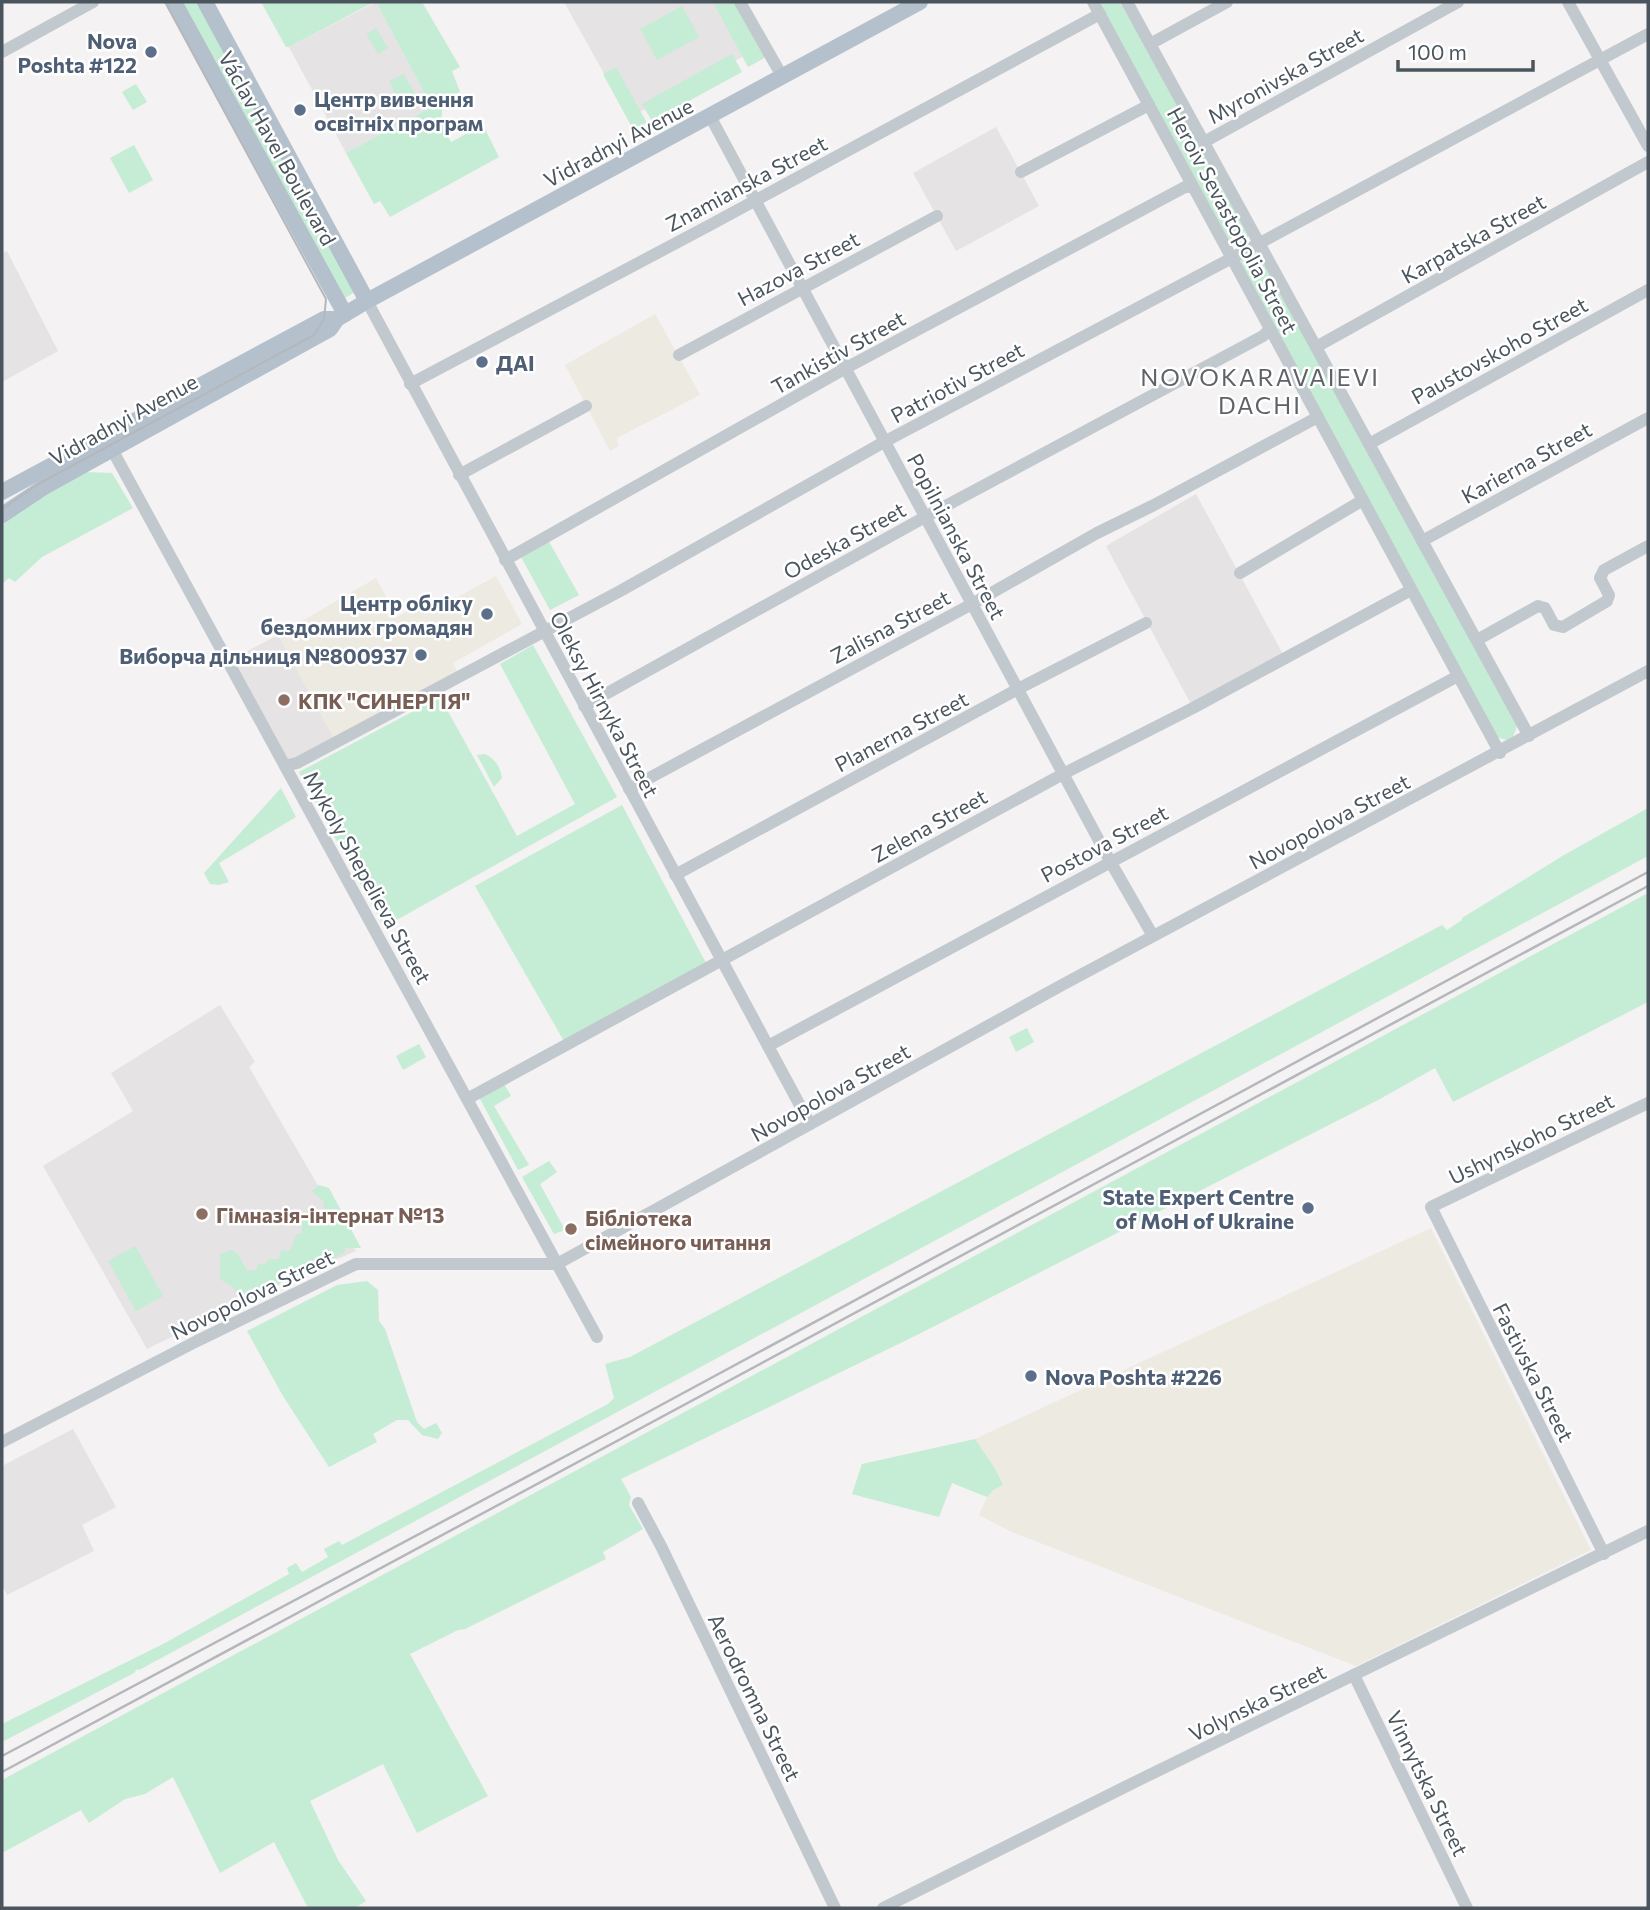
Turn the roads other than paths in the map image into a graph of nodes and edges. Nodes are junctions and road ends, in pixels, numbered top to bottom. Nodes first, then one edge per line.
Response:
1 (93, 2) edge
2 (174, 2) edge
3 (205, 2) edge
4 (740, 2) edge
5 (920, 2) edge
6 (1093, 2) edge
7 (1127, 2) edge
8 (1227, 2) edge
9 (1458, 2) edge
10 (1568, 2) edge
11 (1100, 14) junction
12 (1648, 34) edge
13 (1150, 44) junction
14 (2, 52) edge
15 (1600, 59) junction
16 (782, 76) junction
17 (1149, 104) junction
18 (710, 116) junction
19 (1204, 142) junction
20 (1648, 146) edge
21 (1648, 162) edge
22 (1021, 172) dead end
23 (1193, 187) junction
24 (754, 201) junction
25 (937, 216) dead end
26 (1259, 242) junction
27 (1232, 258) junction
28 (801, 288) junction
29 (1648, 290) edge
30 (367, 301) junction
31 (341, 316) junction
32 (1270, 329) junction
33 (1316, 347) junction
34 (678, 355) dead end
35 (846, 368) junction
36 (410, 384) junction
37 (586, 406) dead end
38 (1318, 417) junction
39 (1648, 418) edge
40 (884, 442) junction
41 (108, 443) junction
42 (1369, 444) junction
43 (459, 475) junction
44 (2, 492) edge
45 (1363, 500) junction
46 (2, 515) edge
47 (925, 517) junction
48 (1422, 541) junction
49 (1648, 546) edge
50 (505, 560) junction
51 (1240, 572) dead end
52 (1411, 590) junction
53 (972, 604) junction
54 (1146, 623) dead end
55 (544, 632) junction
56 (1477, 640) junction
57 (1648, 671) edge
58 (1458, 677) junction
59 (1018, 690) junction
60 (584, 706) junction
61 (1530, 736) junction
62 (1500, 753) junction
63 (285, 766) junction
64 (1063, 774) junction
65 (629, 789) junction
66 (1110, 861) junction
67 (675, 875) junction
68 (1153, 936) junction
69 (722, 960) junction
70 (768, 1046) junction
71 (467, 1098) junction
72 (1648, 1103) edge
73 (810, 1125) junction
74 (1431, 1207) joint
75 (557, 1264) junction
76 (597, 1337) dead end
77 (2, 1442) edge
78 (638, 1503) dead end
79 (1648, 1531) edge
80 (1604, 1553) junction
81 (1354, 1675) junction
82 (835, 1908) edge
83 (883, 1908) edge
84 (1467, 1908) edge

1 - 14 street
2 - 31 main road, Václav Havel Boulevard
3 - 30 main road, Václav Havel Boulevard
4 - 16 street
5 - 16 main road, Vidradnyi Avenue
6 - 11 street, Heroiv Sevastopolia Street
7 - 13 street, Heroiv Sevastopolia Street
8 - 13 street
9 - 19 street, Myronivska Street
10 - 15 street
11 - 17 street, Heroiv Sevastopolia Street
11 - 24 street, Znamianska Street
12 - 15 street, Patriotiv Street
13 - 19 street, Heroiv Sevastopolia Street
15 - 20 street
15 - 26 street, Patriotiv Street
16 - 18 main road, Vidradnyi Avenue
17 - 22 street
17 - 23 street, Heroiv Sevastopolia Street
18 - 24 street, Popilnianska Street
18 - 30 main road, Vidradnyi Avenue
19 - 26 street, Heroiv Sevastopolia Street
21 - 33 street, Karpatska Street
23 - 27 street, Heroiv Sevastopolia Street
23 - 35 street, Tankistiv Street
24 - 28 street, Popilnianska Street
24 - 36 street, Znamianska Street
25 - 28 street, Hazova Street
26 - 27 street, Patriotiv Street
26 - 33 street, Heroiv Sevastopolia Street
27 - 32 street, Heroiv Sevastopolia Street
27 - 40 street, Patriotiv Street
28 - 34 street, Hazova Street
28 - 35 street, Popilnianska Street
29 - 42 street, Paustovskoho Street
30 - 31 main road, Vidradnyi Avenue
30 - 36 street, Oleksy Hirnyka Street
31 - 41 main road, Vidradnyi Avenue
32 - 38 street, Heroiv Sevastopolia Street
32 - 47 street, Odeska Street
33 - 42 street, Heroiv Sevastopolia Street
35 - 40 street, Popilnianska Street
35 - 50 street, Tankistiv Street
36 - 43 street, Oleksy Hirnyka Street
37 - 43 street
38 - 45 street, Heroiv Sevastopolia Street
38 - 53 street, Zalisna Street
39 - 48 street, Karierna Street
40 - 47 street, Popilnianska Street
40 - 55 street, Patriotiv Street
41 - 44 main road, Vidradnyi Avenue
41 - 46 main road, Vidradnyi Avenue
41 - 63 street, Mykoly Shepelieva Street
42 - 48 street, Heroiv Sevastopolia Street
43 - 50 street, Oleksy Hirnyka Street
45 - 51 street
45 - 52 street, Heroiv Sevastopolia Street
47 - 53 street, Popilnianska Street
47 - 60 street, Odeska Street
48 - 56 street, Heroiv Sevastopolia Street
49 - 56 street
50 - 55 street, Oleksy Hirnyka Street
52 - 58 street, Heroiv Sevastopolia Street
52 - 64 street, Zelena Street
53 - 59 street, Popilnianska Street
53 - 65 street, Zalisna Street
54 - 59 street, Planerna Street
55 - 60 street, Oleksy Hirnyka Street
55 - 63 street, Patriotiv Street
56 - 61 street, Heroiv Sevastopolia Street
57 - 61 street, Novopolova Street
58 - 62 street, Heroiv Sevastopolia Street
58 - 66 street, Postova Street
59 - 64 street, Popilnianska Street
59 - 67 street, Planerna Street
60 - 65 street, Oleksy Hirnyka Street
61 - 62 street, Novopolova Street
62 - 68 street, Novopolova Street
63 - 71 street, Mykoly Shepelieva Street
64 - 66 street, Popilnianska Street
64 - 69 street, Zelena Street
65 - 67 street, Oleksy Hirnyka Street
66 - 68 street, Popilnianska Street
66 - 70 street, Postova Street
67 - 69 street, Oleksy Hirnyka Street
68 - 73 street, Novopolova Street
69 - 70 street, Oleksy Hirnyka Street
69 - 71 street, Zelena Street
70 - 73 street, Oleksy Hirnyka Street
71 - 75 street, Mykoly Shepelieva Street
72 - 74 street, Ushynskoho Street
73 - 75 street, Novopolova Street
74 - 80 street, Fastivska Street
75 - 76 street, Mykoly Shepelieva Street
75 - 77 street, Novopolova Street
78 - 82 street, Aerodromna Street
79 - 80 street, Volynska Street
80 - 81 street, Volynska Street
81 - 83 street, Volynska Street
81 - 84 street, Vinnytska Street

